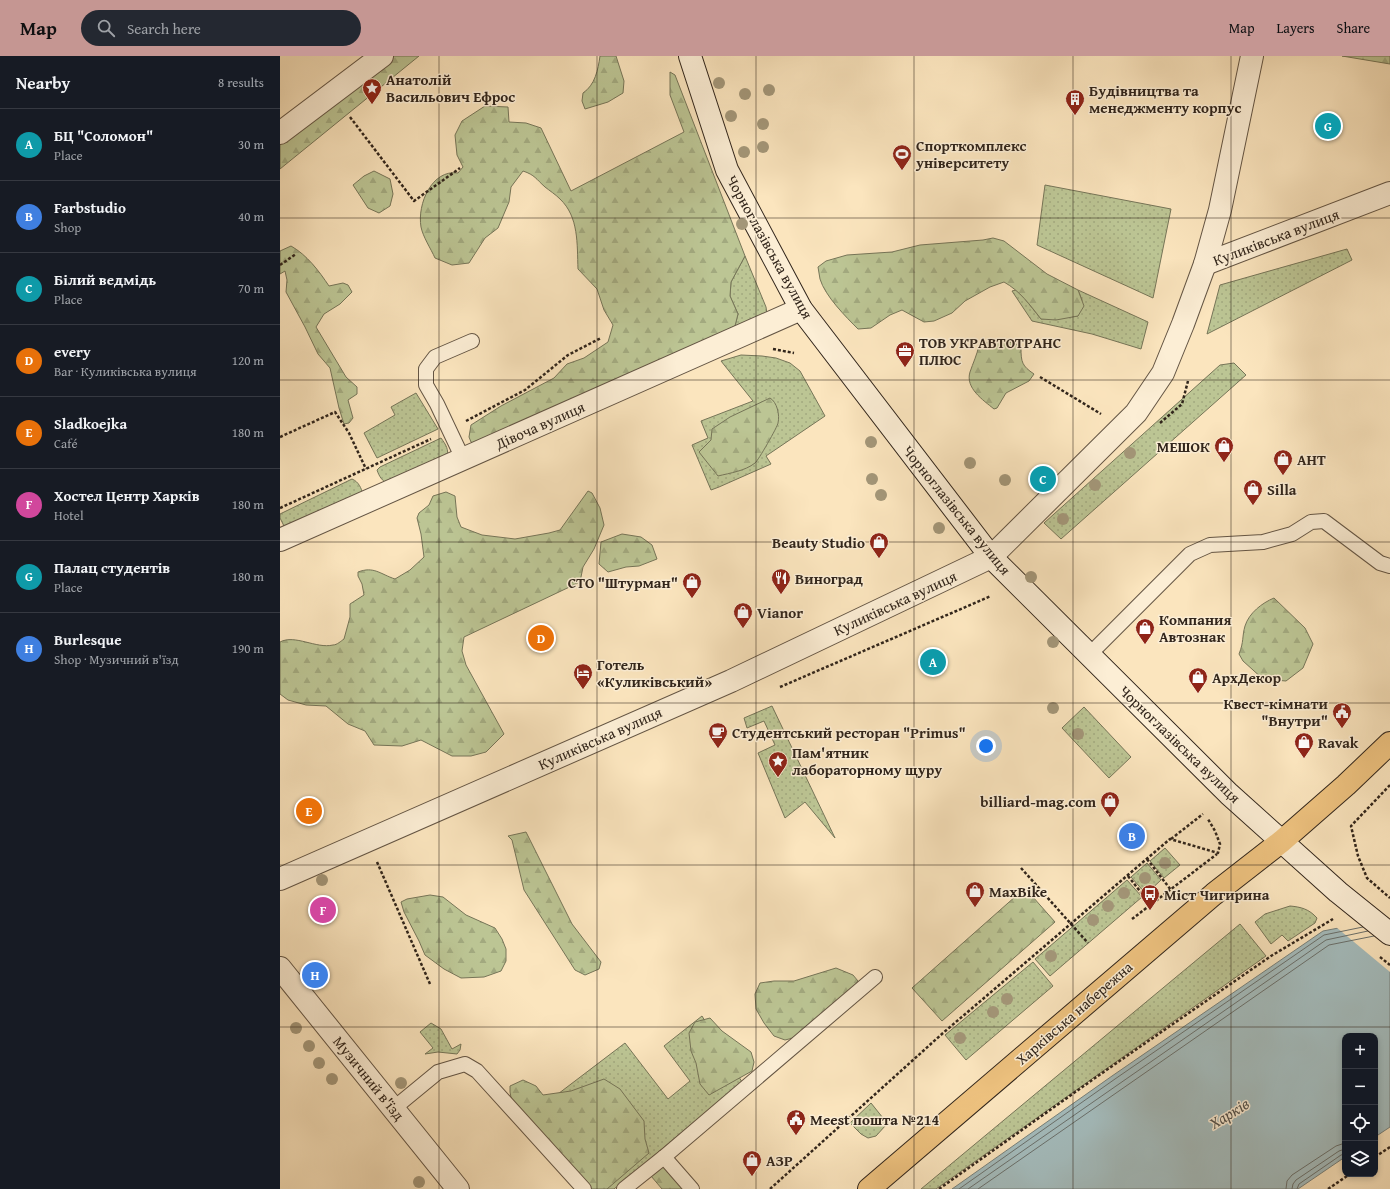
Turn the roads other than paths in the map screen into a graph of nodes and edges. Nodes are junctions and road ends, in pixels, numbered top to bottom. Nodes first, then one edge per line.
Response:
1 (382, 56) edge
2 (690, 56) edge
3 (1252, 56) edge
4 (280, 133) edge
5 (1390, 193) edge
6 (1205, 264) junction
7 (801, 309) junction
8 (472, 341) dead end
9 (463, 459) junction
10 (280, 540) edge
11 (991, 557) junction
12 (1390, 566) edge
13 (1088, 655) junction
14 (1390, 743) edge
15 (1282, 841) junction
16 (280, 879) edge
17 (1390, 934) edge
18 (280, 968) edge
19 (875, 977) dead end
20 (393, 1109) junction
21 (664, 1157) junction
22 (458, 1189) edge
23 (584, 1189) edge
24 (624, 1189) edge
25 (692, 1189) edge
26 (869, 1189) edge

1 - 4 street
2 - 7 street, Чорноглазівська вулиця
3 - 6 street
5 - 6 street, Куликівська вулиця
6 - 11 street, Куликівська вулиця
7 - 9 street, Дівоча вулиця
7 - 11 street, Чорноглазівська вулиця
8 - 9 lane
9 - 10 street, Дівоча вулиця
11 - 13 street, Чорноглазівська вулиця
11 - 16 street, Куликівська вулиця
12 - 13 lane
13 - 15 street, Чорноглазівська вулиця
14 - 15 main road, Харківська набережна
15 - 17 street, Чорноглазівська вулиця
15 - 26 main road, Харківська набережна
18 - 20 street, Музичний в'їзд
19 - 21 lane
20 - 22 street, Музичний в'їзд
20 - 23 lane
21 - 24 lane
21 - 25 lane

